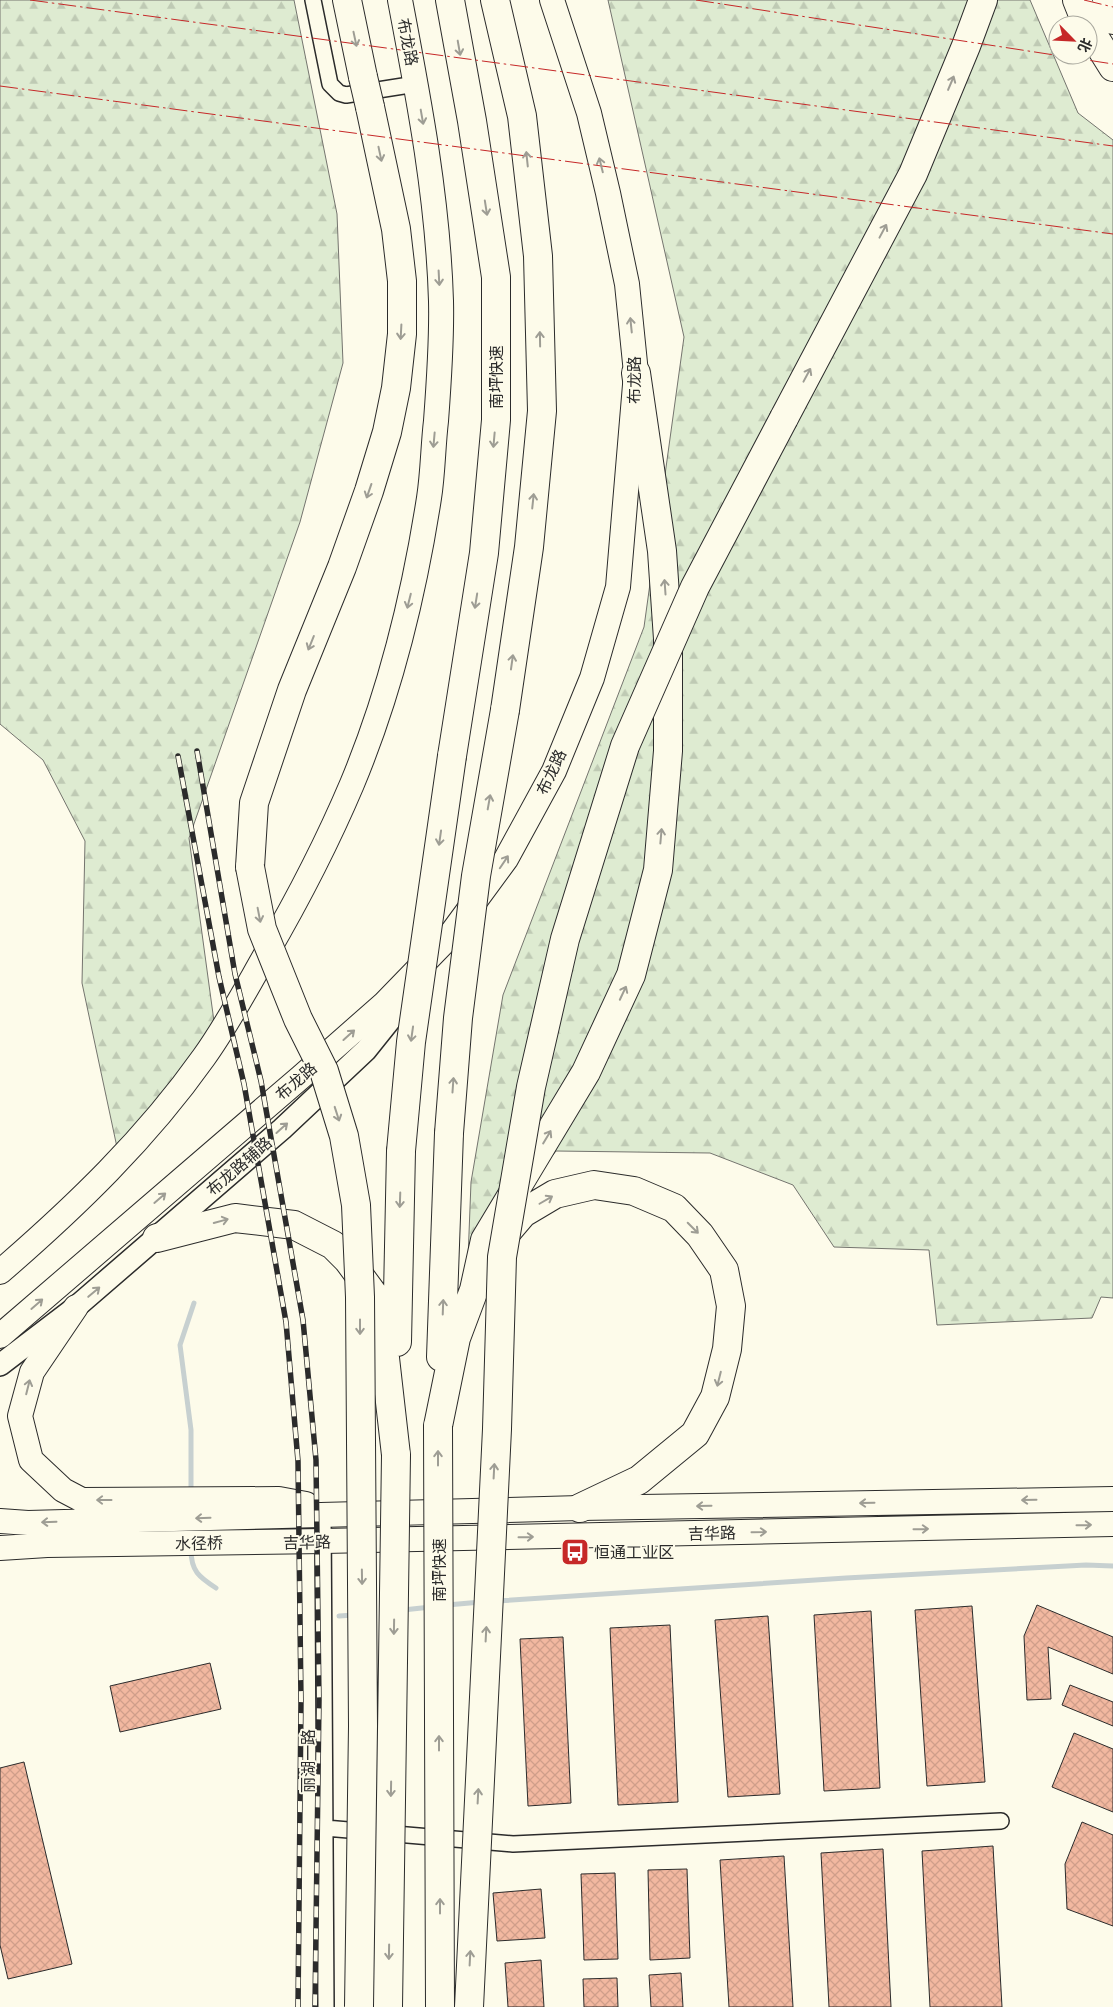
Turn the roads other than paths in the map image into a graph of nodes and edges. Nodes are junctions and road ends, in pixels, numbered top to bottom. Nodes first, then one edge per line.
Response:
1 (313, 0) edge
2 (347, 0) edge
3 (400, 0) edge
4 (450, 0) edge
5 (496, 0) edge
6 (552, 0) edge
7 (983, 0) edge
8 (1077, 0) edge
9 (1107, 0) edge
10 (1083, 15) edge
11 (1113, 20) edge
12 (1098, 45) edge
13 (1113, 67) edge
14 (416, 84) junction
15 (636, 373) junction
16 (448, 938) junction
17 (157, 1238) junction
18 (0, 1272) edge
19 (474, 1290) junction
20 (76, 1308) junction
21 (0, 1336) edge
22 (0, 1365) edge
23 (438, 1426) junction
24 (396, 1456) junction
25 (1113, 1499) edge
26 (580, 1508) junction
27 (152, 1509) junction
28 (324, 1515) junction
29 (0, 1521) edge
30 (1113, 1524) edge
31 (250, 1542) joint
32 (324, 1542) junction
33 (0, 1548) edge
34 (1001, 1821) dead end
35 (325, 1828) junction
36 (326, 2007) edge
37 (360, 2007) edge
38 (388, 2007) edge
39 (440, 2007) edge
40 (469, 2007) edge

1 - 14 street
2 -> 37 highway, bridge
3 - 14 main road, 布龙路
4 -> 24 highway, 南坪快速, bridge
23 -> 5 highway, 南坪快速, bridge
15 -> 6 main road, 布龙路
40 -> 7 highway, bridge
8 - 10 highway
9 - 11 highway
12 - 13 highway
14 -> 18 main road, 布龙路
16 -> 15 main road, 布龙路
19 -> 15 highway
17 -> 16 main road, 布龙路辅路
21 -> 16 main road, 布龙路
20 -> 17 main road, 布龙路辅路
17 -> 24 highway
19 - 23 highway
19 -> 26 highway
20 - 22 main road, 布龙路辅路
27 -> 20 main road
39 -> 23 highway, 南坪快速, bridge
24 -> 38 highway, bridge
25 -> 26 main road, 吉华路
26 - 28 main road, 吉华路
28 -> 27 main road, 吉华路
27 -> 29 main road
28 - 32 street, 丽湖一路
32 -> 30 main road, 吉华路
31 - 32 main road, 吉华路
31 - 33 main road, 水径桥
32 - 35 street, 丽湖一路
34 - 35 street
35 - 36 street, 丽湖一路

